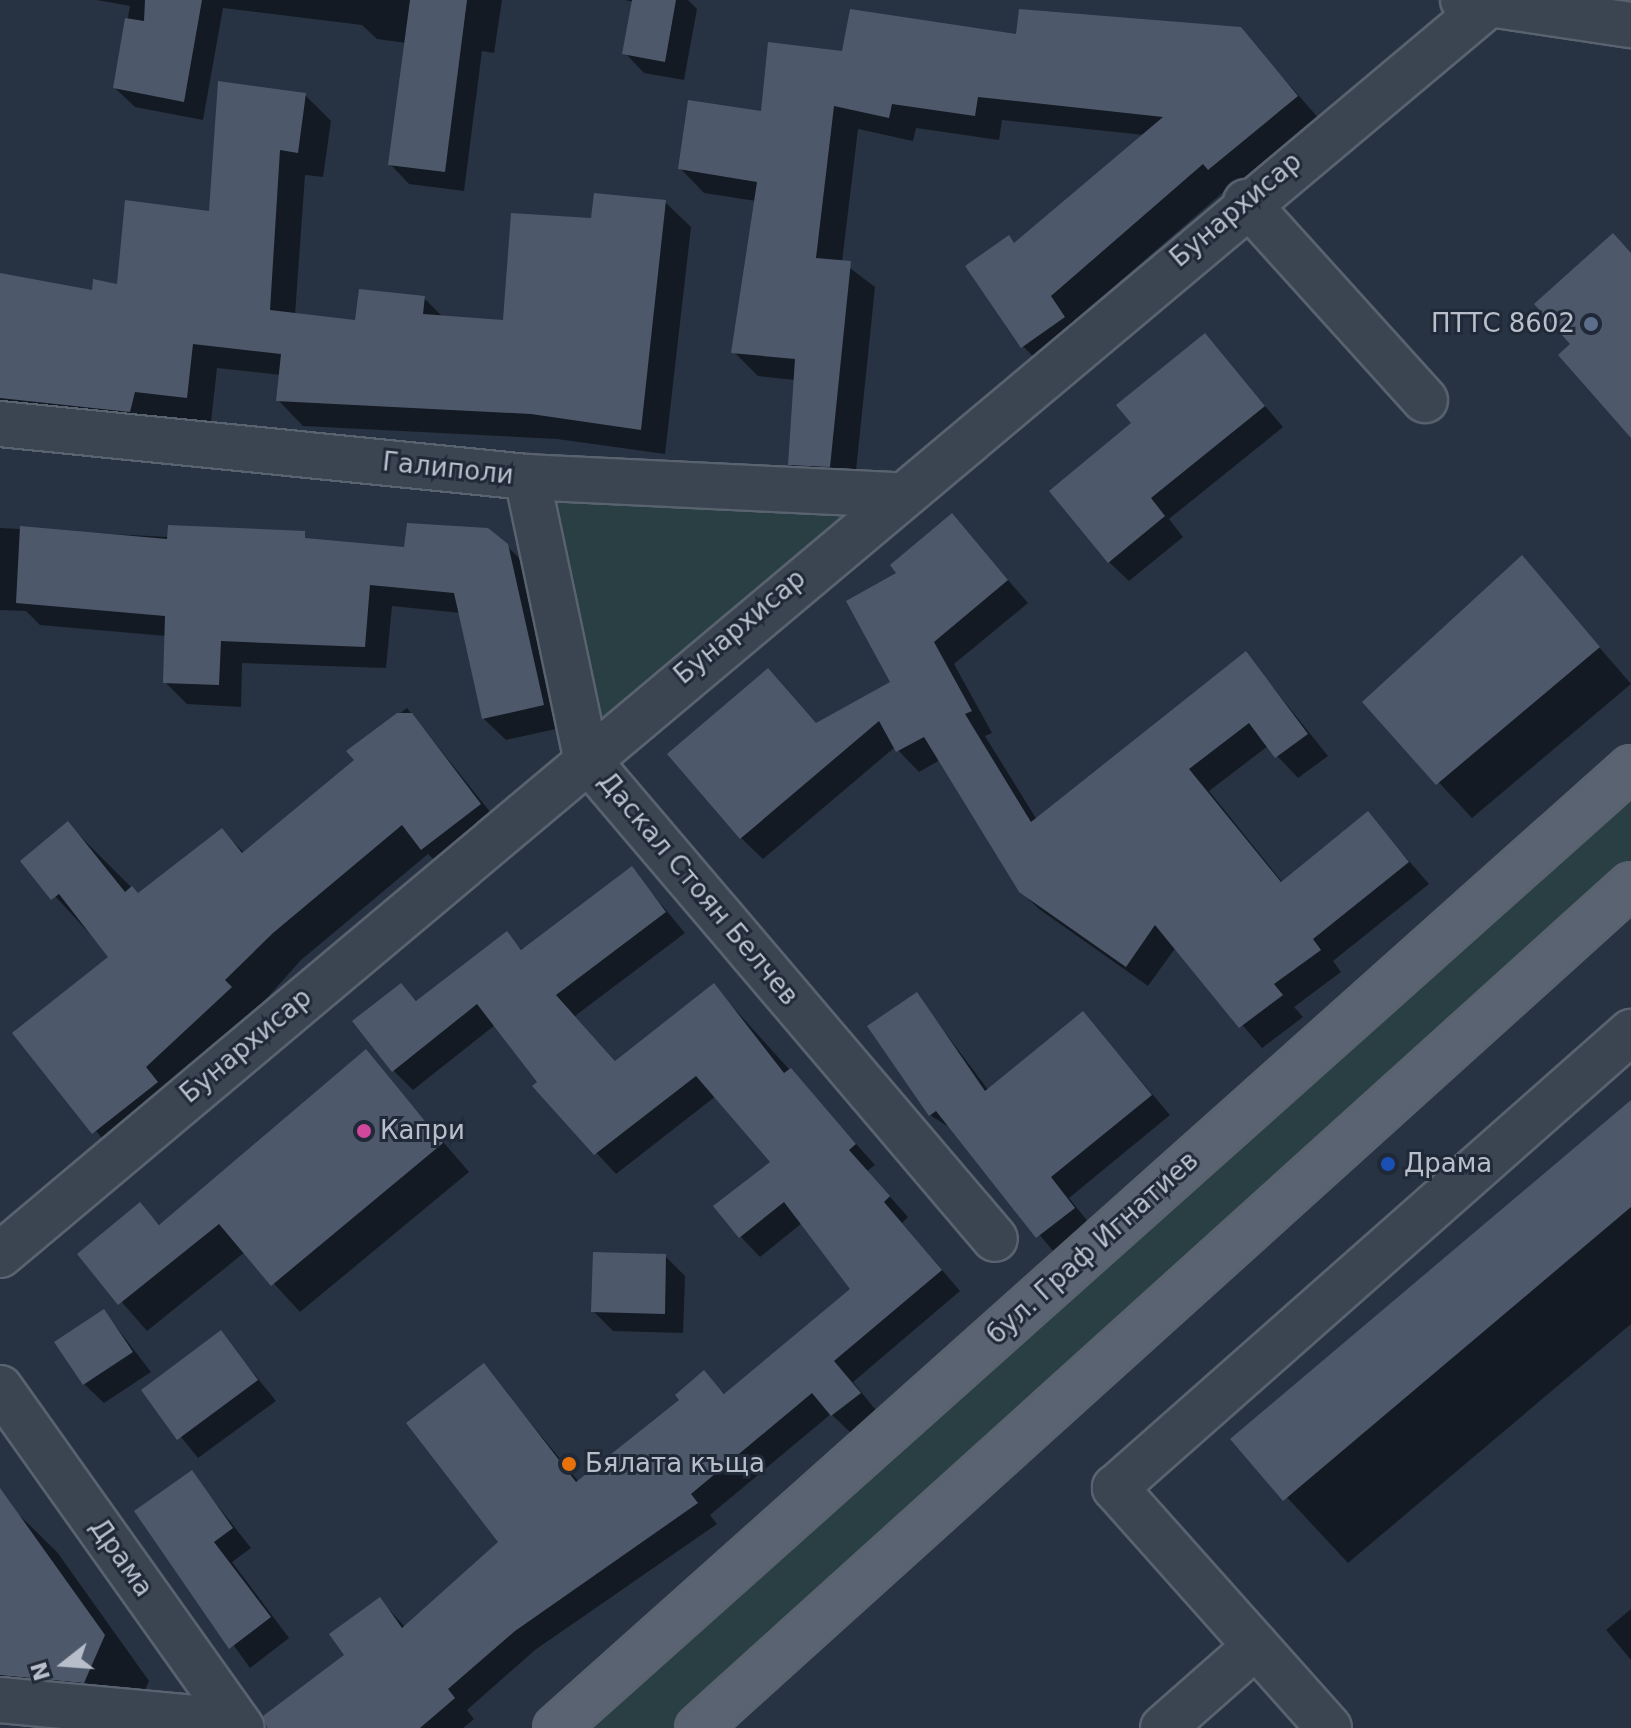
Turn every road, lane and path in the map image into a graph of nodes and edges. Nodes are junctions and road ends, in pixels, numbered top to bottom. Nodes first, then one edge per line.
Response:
1 (1479, 1) edge
2 (1631, 25) edge
3 (1246, 202) junction
4 (1425, 400) dead end
5 (0, 424) edge
6 (527, 477) junction
7 (897, 495) junction
8 (586, 758) junction
9 (1631, 768) edge
10 (1631, 885) edge
11 (1631, 1032) edge
12 (995, 1239) dead end
13 (0, 1255) edge
14 (0, 1388) edge
15 (1256, 1646) junction
16 (0, 1700) edge
17 (240, 1725) edge
18 (556, 1728) edge
19 (698, 1728) edge
20 (1163, 1728) edge
21 (1329, 1728) edge

1 - 2 street
1 - 3 street, Бунархисар
3 - 4 street
3 - 7 street, Бунархисар
5 - 6 street, Галиполи
6 - 7 street, Галиполи
6 - 8 street, Даскал Стоян Белчев
7 - 8 street, Бунархисар
8 - 12 street, Даскал Стоян Белчев
8 - 13 street, Бунархисар
9 - 18 main road, бул. Граф Игнатиев
10 - 19 main road
11 - 15 street
14 - 17 street, Драма
15 - 20 street
15 - 21 street
16 - 17 street

